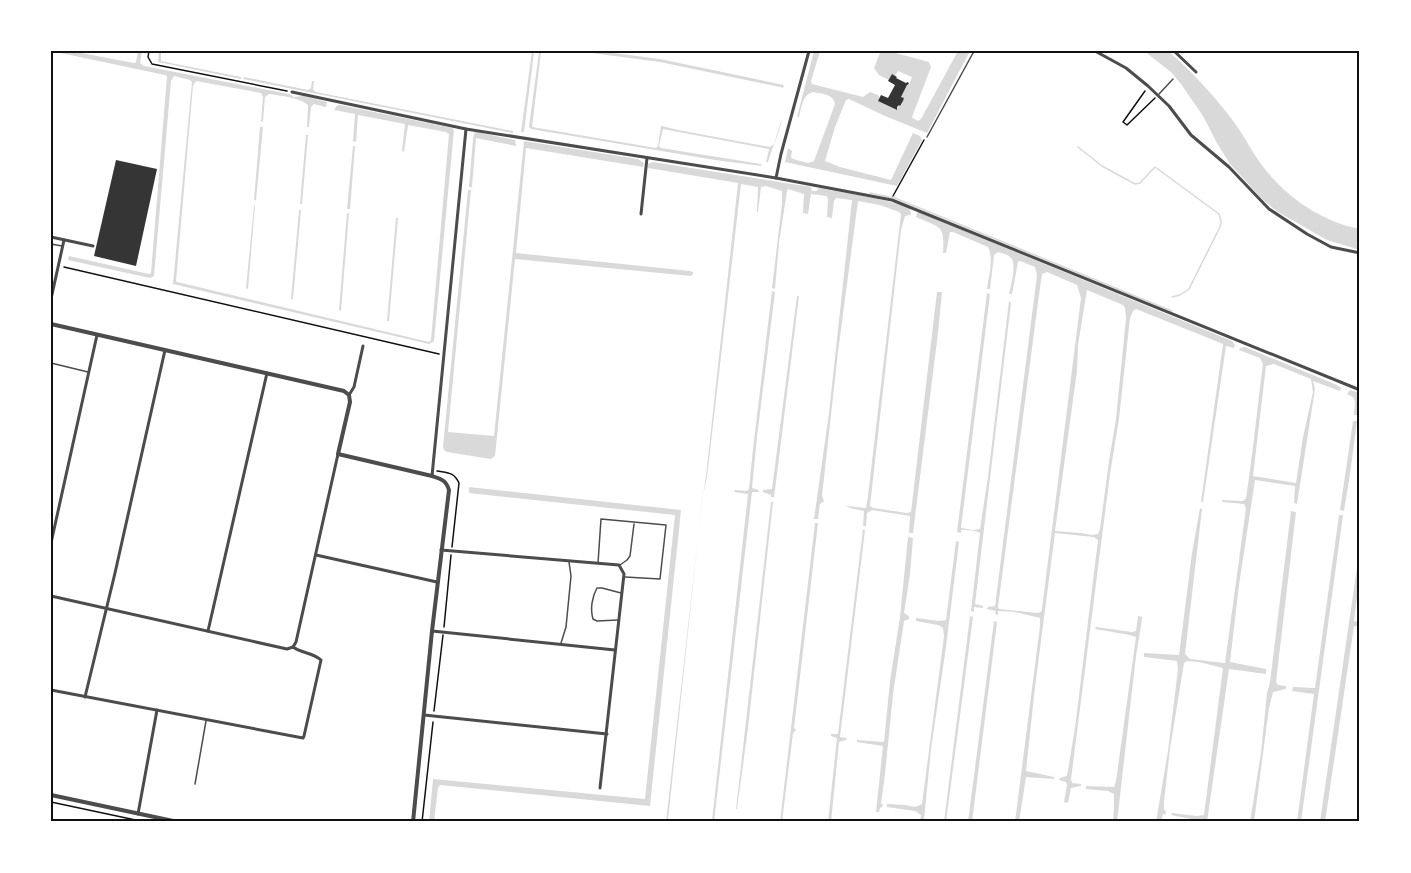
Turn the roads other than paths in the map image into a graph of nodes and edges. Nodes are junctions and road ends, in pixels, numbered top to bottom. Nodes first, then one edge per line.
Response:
1 (809, 51) edge
2 (1095, 51) edge
3 (1174, 51) edge
4 (974, 52) edge
5 (1196, 72) dead end
6 (1173, 79) dead end
7 (292, 92) road end
8 (1158, 95) junction
9 (466, 129) junction
10 (927, 137) road end
11 (647, 158) junction
12 (776, 178) junction
13 (641, 214) dead end
14 (51, 237) edge
15 (64, 240) junction
16 (51, 244) edge
17 (63, 246) junction
18 (93, 246) dead end
19 (1360, 253) edge
20 (51, 299) edge
21 (51, 324) edge
22 (97, 336) junction
23 (363, 346) dead end
24 (165, 350) junction
25 (51, 363) edge
26 (89, 373) junction
27 (267, 373) junction
28 (1360, 390) edge
29 (349, 395) junction
30 (338, 454) junction
31 (432, 476) junction
32 (634, 522) junction
33 (51, 543) edge
34 (441, 550) junction
35 (315, 555) junction
36 (569, 561) junction
37 (598, 564) junction
38 (619, 566) junction
39 (623, 576) junction
40 (438, 582) junction
41 (621, 594) junction
42 (51, 596) edge
43 (106, 609) junction
44 (619, 620) junction
45 (208, 631) junction
46 (432, 631) junction
47 (561, 644) junction
48 (293, 647) junction
49 (616, 650) junction
50 (51, 690) edge
51 (86, 697) junction
52 (156, 711) junction
53 (424, 715) junction
54 (206, 720) junction
55 (607, 734) junction
56 (195, 784) dead end
57 (600, 788) dead end
58 (51, 795) edge
59 (138, 814) junction
60 (178, 822) edge
61 (413, 822) edge

1 - 12 street
2 - 8 street
3 - 5 street
4 - 10 lane
6 - 8 lane
7 - 9 street
8 - 19 street
9 - 11 street
9 - 31 street
11 - 12 street
11 - 13 street
12 - 28 street
14 - 15 street
15 - 17 street
15 - 18 street
16 - 17 lane
17 - 20 street
21 - 22 street
22 - 24 street
22 - 26 street
23 - 29 street
24 - 27 street
24 - 43 street
25 - 26 lane
26 - 33 street
27 - 29 street
27 - 45 street
29 - 30 street
30 - 31 street
30 - 35 street
31 - 34 street
32 - 37 lane
32 - 38 lane
32 - 39 lane
34 - 36 street
34 - 40 street
35 - 40 street
35 - 48 street
36 - 37 street
36 - 47 lane
37 - 38 street
38 - 39 street
39 - 41 street
40 - 46 street
41 - 44 street
41 - 44 lane
42 - 43 street
43 - 45 street
43 - 51 street
44 - 49 street
45 - 48 street
46 - 47 street
46 - 53 street
47 - 49 street
48 - 54 street
49 - 55 street
50 - 51 street
51 - 52 street
52 - 54 street
52 - 59 street
53 - 55 street
53 - 61 street
54 - 56 lane
55 - 57 street
58 - 59 street
59 - 60 street

